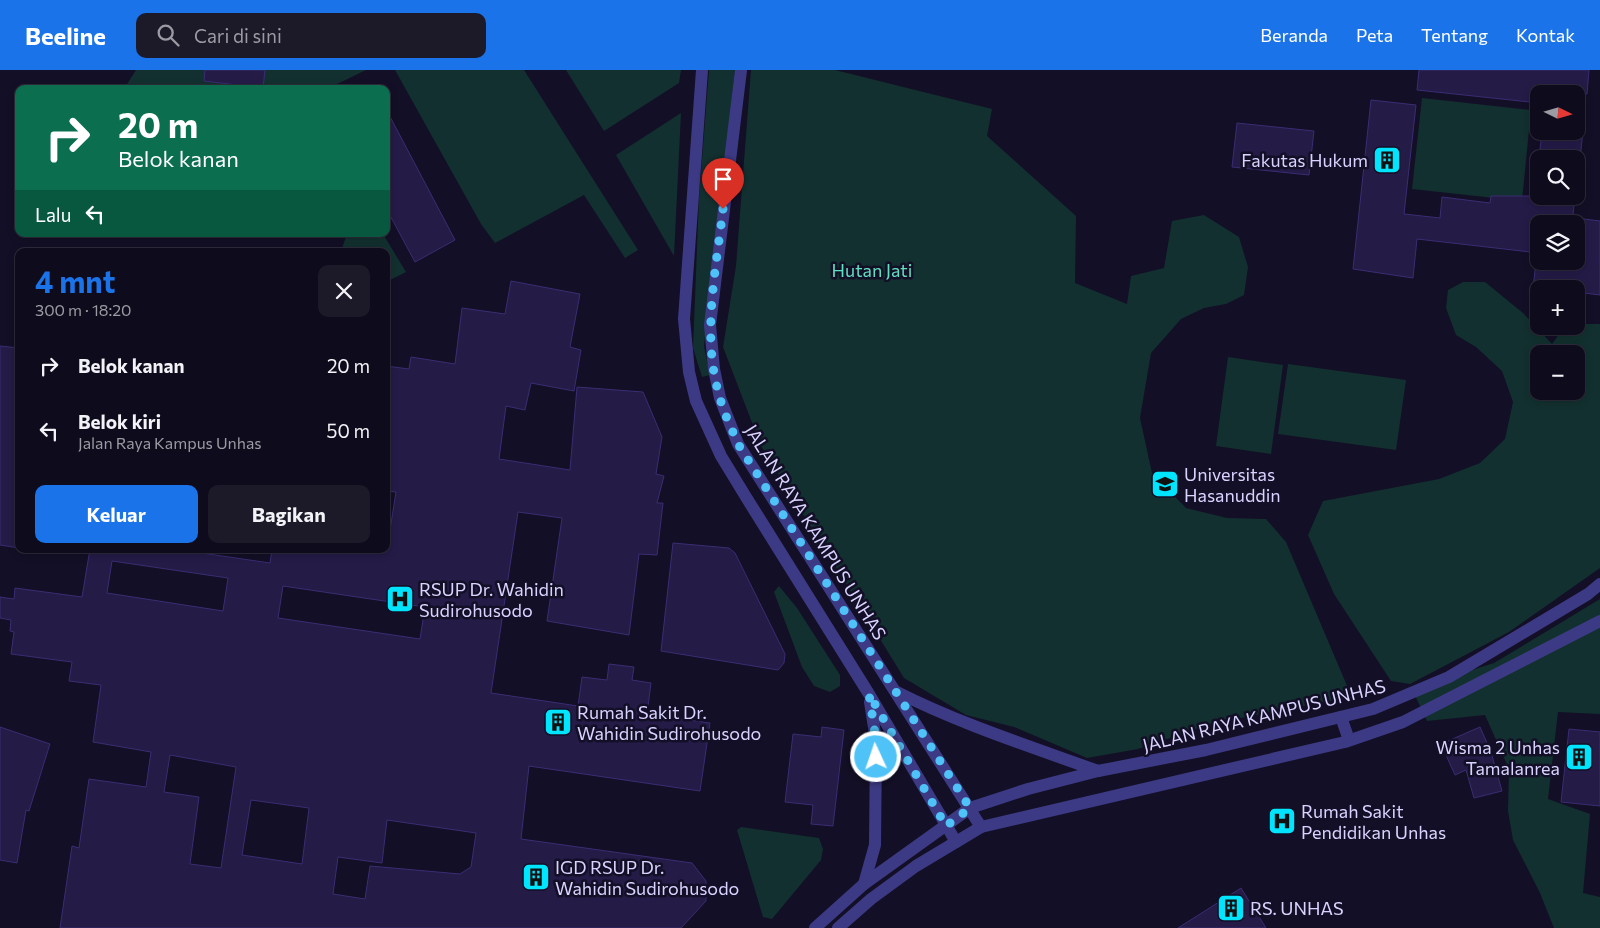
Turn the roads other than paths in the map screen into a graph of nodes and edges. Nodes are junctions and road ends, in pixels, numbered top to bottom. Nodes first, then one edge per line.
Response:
1 (702, 70) edge
2 (741, 70) edge
3 (1600, 584) edge
4 (1600, 621) edge
5 (895, 691) junction
6 (869, 694) junction
7 (1341, 717) junction
8 (1349, 740) junction
9 (1098, 771) junction
10 (970, 808) junction
11 (946, 826) junction
12 (981, 827) junction
13 (956, 842) junction
14 (864, 884) junction
15 (815, 928) edge
16 (838, 928) edge

1 - 6 street
2 - 5 street, JALAN RAYA KAMPUS UNHAS
3 - 7 street, JALAN RAYA KAMPUS UNHAS
4 - 8 street
5 - 9 street
5 - 10 street, JALAN RAYA KAMPUS UNHAS
6 - 11 street
6 - 14 street
7 - 8 street
7 - 9 street, JALAN RAYA KAMPUS UNHAS
8 - 12 street
9 - 10 street, JALAN RAYA KAMPUS UNHAS
10 - 11 street, JALAN RAYA KAMPUS UNHAS
10 - 12 street, JALAN RAYA KAMPUS UNHAS
11 - 13 street
11 - 14 street, JALAN RAYA KAMPUS UNHAS
12 - 13 street
13 - 16 street
14 - 15 street, JALAN RAYA KAMPUS UNHAS

